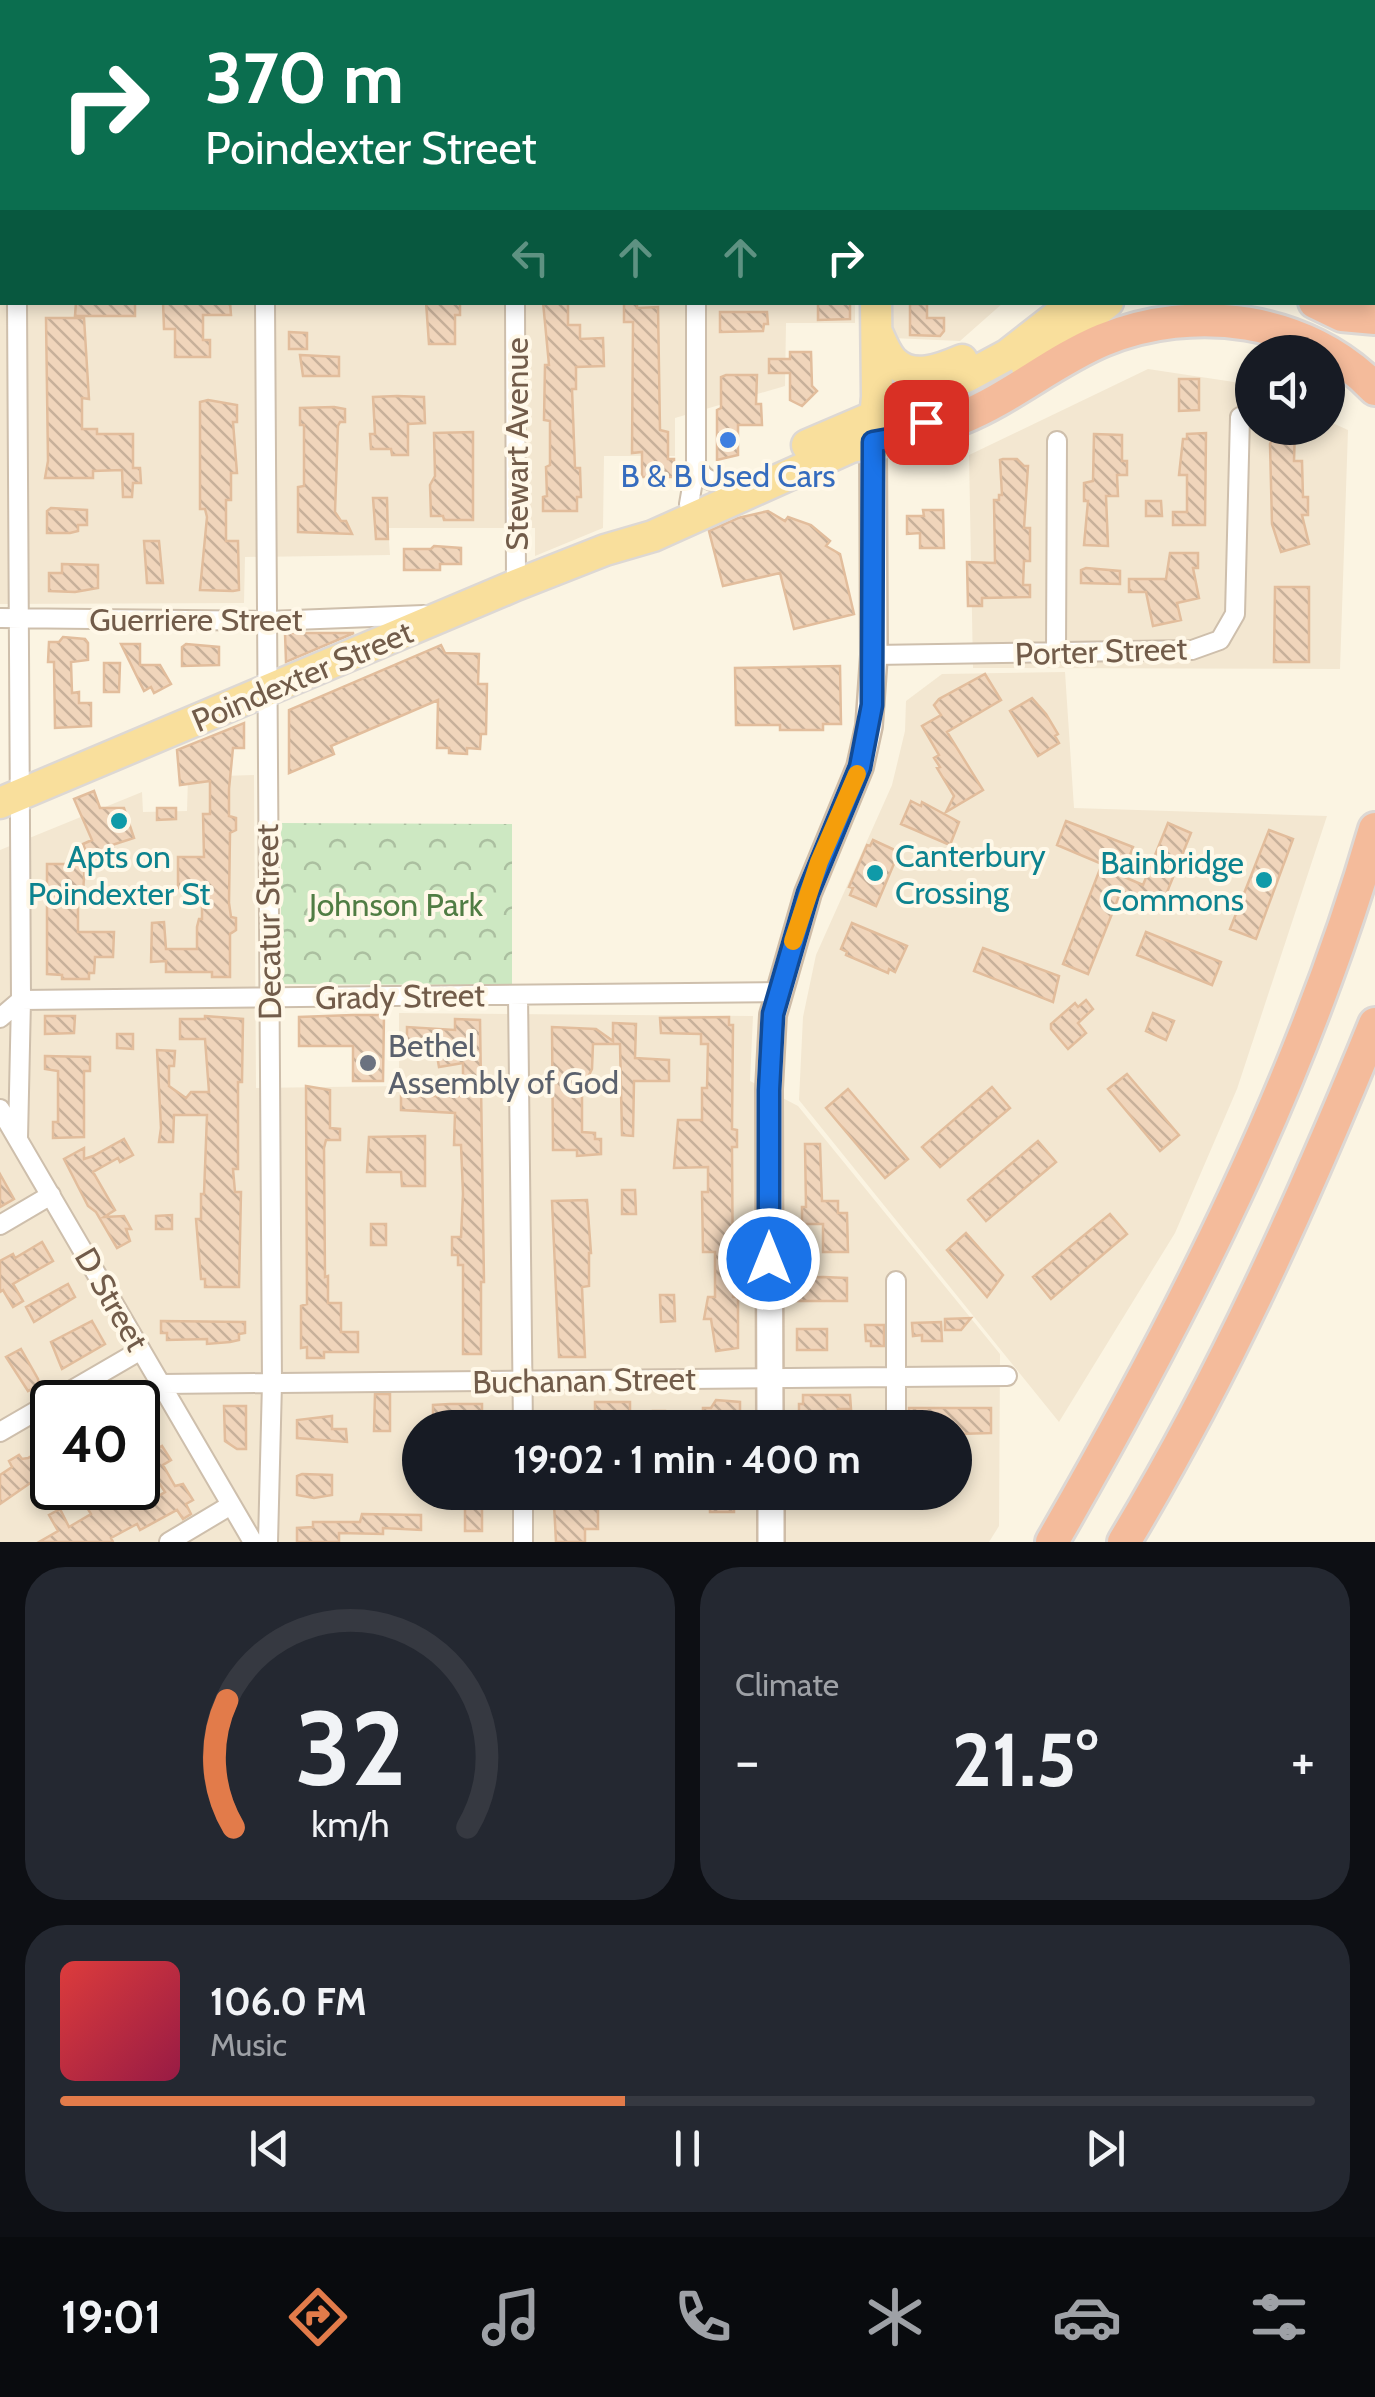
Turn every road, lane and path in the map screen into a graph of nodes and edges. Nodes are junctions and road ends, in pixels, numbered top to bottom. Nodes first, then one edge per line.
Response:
1 (18, 305) edge
2 (265, 305) edge
3 (516, 305) edge
4 (696, 305) edge
5 (1048, 305) edge
6 (1071, 305) edge
7 (1105, 305) edge
8 (1321, 305) edge
9 (876, 317) edge
10 (1375, 318) edge
11 (1375, 388) edge
12 (881, 432) junction
13 (1057, 441) dead end
14 (1240, 445) edge
15 (696, 464) junction
16 (728, 484) junction
17 (689, 504) junction
18 (604, 550) junction
19 (516, 586) junction
20 (451, 614) junction
21 (8, 618) edge
22 (268, 621) junction
23 (1056, 652) junction
24 (874, 655) junction
25 (266, 692) junction
26 (9, 800) edge
27 (1375, 830) edge
28 (780, 992) junction
29 (518, 995) junction
30 (269, 998) junction
31 (21, 1000) junction
32 (0, 1018) edge
33 (1375, 1024) edge
34 (0, 1109) edge
35 (18, 1138) junction
36 (51, 1195) junction
37 (0, 1225) edge
38 (896, 1281) dead end
39 (141, 1350) junction
40 (1007, 1376) dead end
41 (896, 1377) junction
42 (770, 1378) junction
43 (522, 1381) junction
44 (162, 1384) junction
45 (272, 1384) junction
46 (523, 1410) edge
47 (770, 1410) edge
48 (896, 1410) edge
49 (0, 1432) edge
50 (231, 1505) junction
51 (523, 1510) edge
52 (771, 1510) edge
53 (169, 1542) edge
54 (253, 1542) edge
55 (268, 1542) edge
56 (523, 1542) edge
57 (772, 1542) edge
58 (1052, 1542) edge
59 (1124, 1542) edge

1 - 21 street
2 - 22 street, Decatur Street
3 - 19 street, Stewart Avenue
4 - 15 street
5 - 9 main road
6 - 12 main road, Poindexter Street
7 - 12 main road, Poindexter Street
8 - 10 highway
9 - 12 main road
11 - 12 highway
12 - 16 main road, Poindexter Street
12 - 18 main road, Poindexter Street
12 - 24 street
13 - 23 street
14 - 23 street, Porter Street
15 - 16 street
15 - 17 street
16 - 17 main road, Poindexter Street
17 - 18 main road, Poindexter Street
18 - 19 main road, Poindexter Street
19 - 20 main road, Poindexter Street
20 - 22 street, Guerriere Street
20 - 25 main road, Poindexter Street
21 - 22 street, Guerriere Street
21 - 26 street
22 - 25 street, Decatur Street
23 - 24 street, Porter Street
24 - 28 street
25 - 26 main road, Poindexter Street
25 - 30 street, Decatur Street
26 - 31 street
27 - 58 highway
28 - 29 street, Grady Street
28 - 42 street
29 - 30 street, Grady Street
29 - 43 street
30 - 31 street, Grady Street
30 - 45 street, Decatur Street
31 - 32 street
31 - 35 street
33 - 59 highway
34 - 35 street, D Street
35 - 36 street, D Street
36 - 37 street
36 - 39 street, D Street
38 - 41 street
39 - 44 street, D Street
39 - 49 street
40 - 41 street, Buchanan Street
41 - 42 street, Buchanan Street
41 - 48 street
42 - 43 street, Buchanan Street
42 - 47 street
43 - 45 street, Buchanan Street
43 - 46 street
44 - 45 street, Buchanan Street
44 - 50 street, D Street
45 - 55 street, Decatur Street
50 - 53 street
50 - 54 street, D Street
51 - 56 street
52 - 57 street

